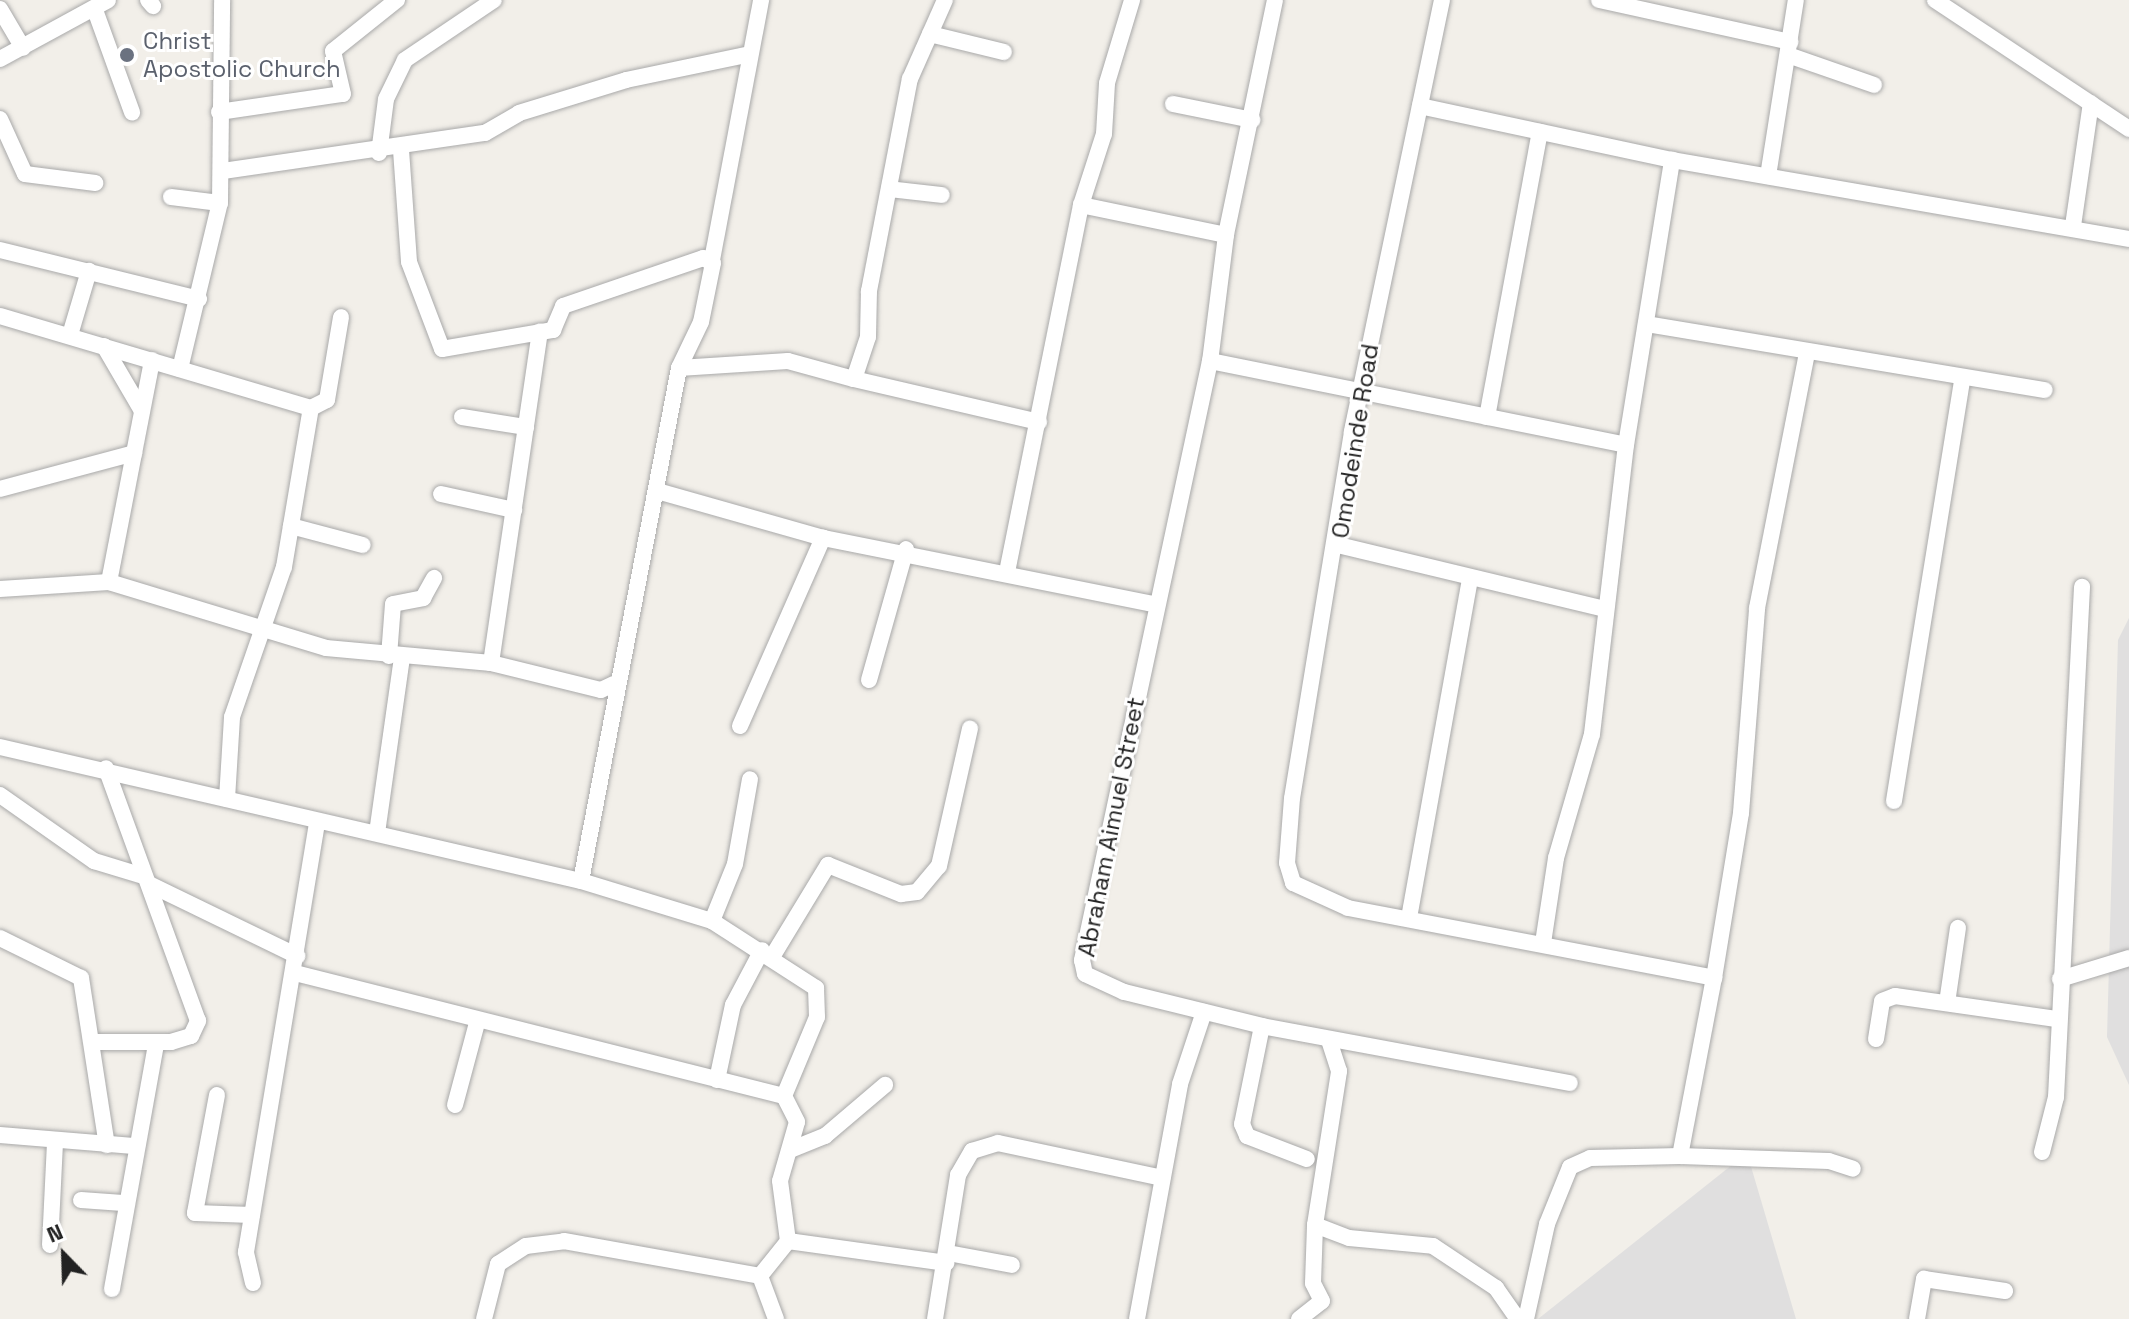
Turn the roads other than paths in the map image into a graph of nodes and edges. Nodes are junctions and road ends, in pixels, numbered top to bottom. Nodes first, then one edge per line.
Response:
1 (222, 0) edge
2 (397, 0) edge
3 (494, 0) edge
4 (761, 0) edge
5 (945, 0) edge
6 (1132, 0) edge
7 (1275, 0) edge
8 (1442, 0) edge
9 (1599, 0) edge
10 (1796, 0) edge
11 (1935, 0) edge
12 (101, 5) edge
13 (0, 9) edge
14 (930, 34) junction
15 (23, 48) junction
16 (1789, 48) junction
17 (1004, 52) dead end
18 (746, 55) junction
19 (0, 59) edge
20 (1874, 85) dead end
21 (2091, 103) junction
22 (1173, 104) dead end
23 (1420, 106) junction
24 (132, 112) dead end
25 (219, 112) junction
26 (0, 119) edge
27 (1252, 120) junction
28 (2129, 129) edge
29 (1540, 132) junction
30 (401, 150) junction
31 (379, 153) junction
32 (1672, 160) junction
33 (223, 171) junction
34 (1768, 176) junction
35 (95, 183) dead end
36 (889, 189) junction
37 (942, 195) dead end
38 (171, 197) dead end
39 (220, 203) junction
40 (1081, 205) junction
41 (2073, 226) junction
42 (1226, 235) junction
43 (2129, 239) edge
44 (0, 250) edge
45 (712, 260) junction
46 (89, 271) junction
47 (199, 299) junction
48 (0, 316) edge
49 (341, 317) dead end
50 (1646, 324) junction
51 (540, 332) junction
52 (70, 335) junction
53 (104, 346) junction
54 (1807, 353) junction
55 (152, 360) junction
56 (1210, 361) junction
57 (679, 368) junction
58 (180, 369) junction
59 (854, 379) junction
60 (1962, 381) junction
61 (2045, 390) dead end
62 (1361, 392) junction
63 (311, 408) junction
64 (142, 411) junction
65 (462, 417) dead end
66 (1487, 417) junction
67 (1039, 422) junction
68 (526, 427) junction
69 (1626, 445) junction
70 (134, 453) junction
71 (0, 489) edge
72 (657, 491) junction
73 (441, 494) dead end
74 (514, 510) junction
75 (291, 526) junction
76 (823, 538) junction
77 (363, 545) dead end
78 (1338, 545) junction
79 (906, 549) junction
80 (1007, 572) junction
81 (434, 578) dead end
82 (1470, 578) junction
83 (109, 582) junction
84 (2082, 587) dead end
85 (0, 589) edge
86 (1154, 604) junction
87 (1605, 609) junction
88 (261, 633) junction
89 (395, 657) junction
90 (491, 663) junction
91 (869, 680) dead end
92 (614, 684) junction
93 (740, 726) dead end
94 (970, 728) dead end
95 (0, 747) edge
96 (106, 768) junction
97 (750, 779) dead end
98 (0, 795) edge
99 (227, 799) junction
100 (1894, 801) dead end
101 (317, 822) junction
102 (377, 833) junction
103 (146, 880) junction
104 (581, 881) junction
105 (1409, 918) junction
106 (712, 921) junction
107 (1958, 928) dead end
108 (0, 938) edge
109 (1543, 943) junction
110 (767, 954) junction
111 (2129, 958) edge
112 (296, 964) junction
113 (1714, 978) junction
114 (2060, 979) junction
115 (1947, 1003) junction
116 (1204, 1012) junction
117 (2056, 1019) junction
118 (477, 1023) junction
119 (1262, 1026) junction
120 (1876, 1039) dead end
121 (1329, 1040) junction
122 (92, 1042) junction
123 (156, 1044) junction
124 (717, 1080) junction
125 (1570, 1083) dead end
126 (885, 1085) dead end
127 (217, 1095) dead end
128 (784, 1096) junction
129 (455, 1105) dead end
130 (0, 1135) edge
131 (55, 1143) junction
132 (107, 1145) junction
133 (134, 1146) junction
134 (790, 1150) junction
135 (2042, 1152) dead end
136 (1680, 1156) junction
137 (1307, 1159) dead end
138 (1853, 1169) dead end
139 (1162, 1178) junction
140 (81, 1200) dead end
141 (123, 1203) junction
142 (252, 1215) junction
143 (1315, 1225) junction
144 (788, 1241) junction
145 (50, 1245) dead end
146 (947, 1258) junction
147 (1012, 1265) dead end
148 (760, 1276) junction
149 (253, 1283) dead end
150 (112, 1289) dead end
151 (2005, 1291) dead end
152 (484, 1319) edge
153 (776, 1319) edge
154 (935, 1319) edge
155 (1137, 1319) edge
156 (1299, 1319) edge
157 (1518, 1319) edge
158 (1526, 1319) edge
159 (1917, 1319) edge

1 - 25 street
2 - 25 street
3 - 31 street
4 - 18 street
5 - 14 street
6 - 40 street
7 - 27 street, Abraham Aimuel Street
8 - 23 street, Omodeinde Road
9 - 16 street
10 - 16 street
11 - 21 street
12 - 15 street
12 - 24 street
13 - 15 street
14 - 17 street
14 - 36 street
15 - 19 street
16 - 20 street
16 - 34 street
18 - 30 street
18 - 45 street
21 - 28 street
21 - 41 street
22 - 27 street
23 - 29 street
23 - 62 street, Omodeinde Road
25 - 33 street
26 - 35 street
27 - 42 street, Abraham Aimuel Street
29 - 32 street
29 - 66 street
30 - 31 street
30 - 51 street
31 - 33 street
32 - 34 street
32 - 50 street
33 - 39 street
34 - 41 street
36 - 37 street
36 - 59 street
38 - 39 street
39 - 47 street
40 - 42 street
40 - 67 street
41 - 43 street
42 - 56 street, Abraham Aimuel Street
44 - 46 street
45 - 51 street
45 - 57 street
46 - 47 street
46 - 52 street
47 - 58 street
48 - 52 street
49 - 63 street
50 - 54 street
50 - 69 street
51 - 68 street
52 - 53 street
53 - 55 street
53 - 64 street
54 - 60 street
54 - 113 street
55 - 58 street
55 - 64 street
56 - 62 street
56 - 86 street, Abraham Aimuel Street
57 - 59 street
57 - 72 street
58 - 63 street
59 - 67 street
60 - 61 street
60 - 100 street
62 - 66 street
62 - 78 street, Omodeinde Road
63 - 75 street
64 - 70 street
65 - 68 street
66 - 69 street
67 - 80 street
68 - 74 street
69 - 87 street
70 - 71 street
70 - 83 street
72 - 76 street
72 - 92 street
73 - 74 street
74 - 90 street
75 - 77 street
75 - 88 street
76 - 79 street
76 - 93 street
78 - 82 street
78 - 105 street, Omodeinde Road
79 - 80 street
79 - 91 street
80 - 86 street
81 - 89 street
82 - 87 street
82 - 105 street
83 - 85 street
83 - 88 street
84 - 114 street
86 - 116 street, Abraham Aimuel Street
87 - 109 street
88 - 89 street
88 - 99 street
89 - 90 street
89 - 102 street
90 - 92 street
92 - 104 street
94 - 110 street
95 - 96 street
96 - 99 street
96 - 103 street
97 - 106 street
98 - 103 street
99 - 101 street
101 - 102 street
101 - 112 street
102 - 104 street
103 - 112 street
103 - 123 street
104 - 106 street
105 - 109 street
106 - 110 street
107 - 115 street
108 - 122 street
109 - 113 street
110 - 124 street
110 - 128 street
111 - 114 street
112 - 118 street
112 - 142 street
113 - 136 street
114 - 117 street
115 - 117 street
115 - 120 street
116 - 119 street, Abraham Aimuel Street
116 - 139 street
117 - 135 street
118 - 124 street
118 - 129 street
119 - 121 street, Abraham Aimuel Street
119 - 137 street
121 - 125 street, Abraham Aimuel Street
121 - 143 street
122 - 123 street
122 - 132 street
123 - 133 street
124 - 128 street
126 - 134 street
127 - 142 street
128 - 134 street
130 - 131 street
131 - 132 street
131 - 145 street
132 - 133 street
133 - 141 street
134 - 144 street
136 - 138 street
136 - 158 street
139 - 146 street
139 - 155 street
140 - 141 street
141 - 150 street
142 - 149 street
143 - 156 street
143 - 157 street
144 - 146 street
144 - 148 street
146 - 147 street
146 - 154 street
148 - 152 street
148 - 153 street
151 - 159 street

